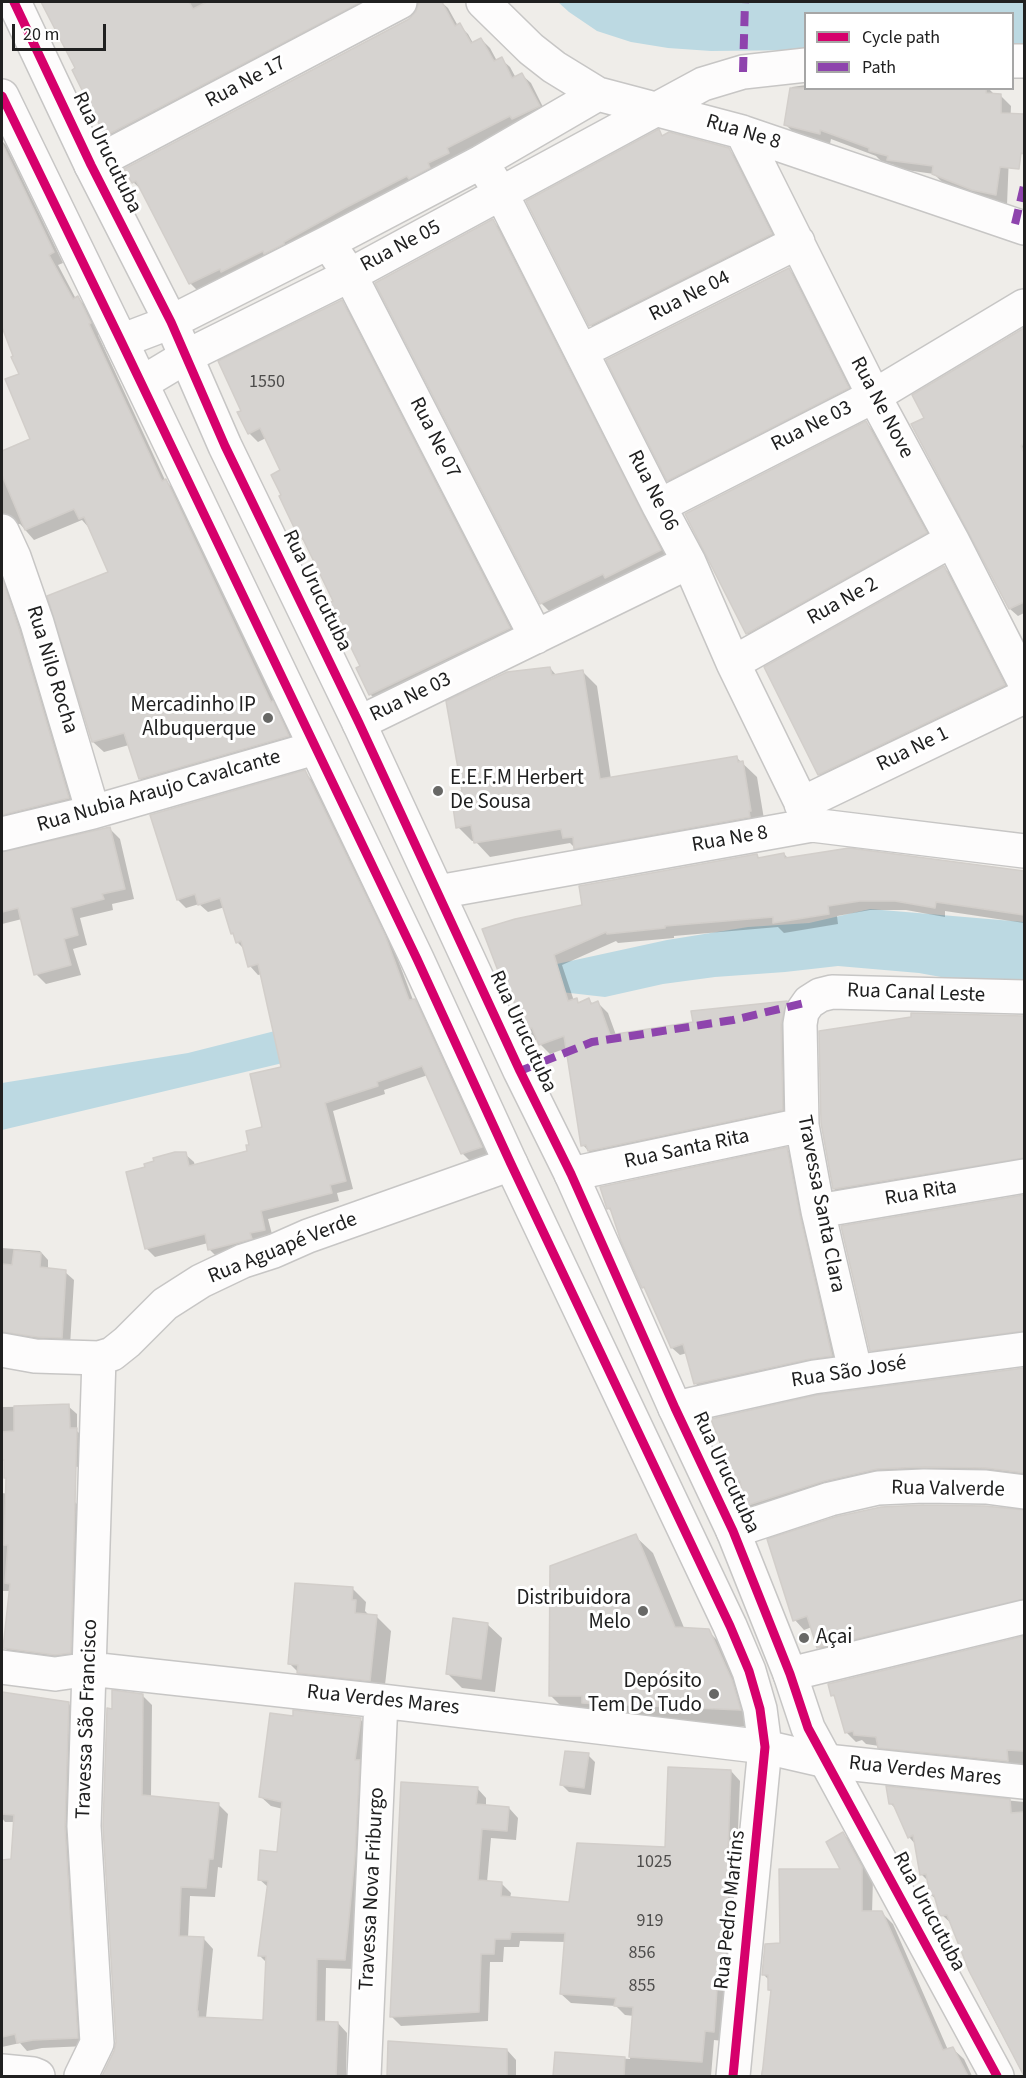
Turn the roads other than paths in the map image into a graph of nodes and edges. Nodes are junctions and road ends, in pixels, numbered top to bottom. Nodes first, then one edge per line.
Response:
1 (400, 2) edge
2 (483, 2) edge
3 (17, 3) edge
4 (804, 64) edge
5 (598, 94) junction
6 (2, 96) edge
7 (660, 109) junction
8 (742, 132) junction
9 (481, 162) junction
10 (91, 165) junction
11 (501, 193) junction
12 (1024, 228) edge
13 (798, 242) junction
14 (327, 243) junction
15 (350, 275) junction
16 (1024, 306) edge
17 (171, 322) junction
18 (121, 341) junction
19 (582, 351) junction
20 (187, 356) junction
21 (142, 383) junction
22 (874, 396) junction
23 (659, 506) junction
24 (2, 531) edge
25 (952, 540) junction
26 (689, 562) junction
27 (536, 637) junction
28 (733, 663) junction
29 (1024, 681) edge
30 (1024, 697) edge
31 (359, 723) junction
32 (315, 748) junction
33 (93, 812) junction
34 (807, 815) junction
35 (2, 834) edge
36 (1024, 850) edge
37 (438, 892) junction
38 (1024, 997) edge
39 (809, 1002) joint
40 (802, 1125) junction
41 (511, 1164) junction
42 (571, 1174) junction
43 (1024, 1176) edge
44 (818, 1211) junction
45 (1024, 1349) edge
46 (2, 1350) edge
47 (99, 1358) junction
48 (855, 1370) junction
49 (675, 1408) junction
50 (1024, 1492) edge
51 (733, 1531) junction
52 (1024, 1617) edge
53 (2, 1667) edge
54 (90, 1669) junction
55 (790, 1674) junction
56 (381, 1701) junction
57 (765, 1747) junction
58 (826, 1761) junction
59 (1024, 1782) edge
60 (2, 2071) edge
61 (38, 2076) edge
62 (81, 2076) edge
63 (364, 2076) edge
64 (733, 2076) edge
65 (997, 2076) edge

1 - 10 street, Rua Ne 17
2 - 5 street, Rua Ne 8
3 - 10 street, Rua Urucutuba
4 - 7 street, Rua Ne 05
5 - 7 street, Rua Ne 8
5 - 9 street, Rua Ne 05
6 - 18 street
7 - 8 street, Rua Ne 8
7 - 11 street, Rua Ne 05
8 - 12 street, Rua Ne 8
8 - 13 street, Rua Ne Nove
9 - 11 street, Rua Ne 06
9 - 14 street, Rua Ne 05
10 - 17 street, Rua Urucutuba
11 - 15 street, Rua Ne 05
11 - 19 street, Rua Ne 06
13 - 19 street, Rua Ne 04
13 - 22 street, Rua Ne Nove
14 - 15 street, Rua Ne 07
14 - 17 street, Rua Ne 05
15 - 20 street, Rua Ne 05
15 - 27 street, Rua Ne 07
16 - 22 street, Rua Ne 03
17 - 18 street, Rua Ne 05
17 - 20 street, Rua Urucutuba
18 - 21 street
19 - 23 street, Rua Ne 06
20 - 21 street, Rua Ne 05
20 - 31 street, Rua Urucutuba
21 - 32 street
22 - 23 street, Rua Ne 03
22 - 25 street, Rua Ne Nove
23 - 26 street, Rua Ne 06
24 - 33 street, Rua Nilo Rocha
25 - 28 street, Rua Ne 2
25 - 29 street, Rua Ne Nove
26 - 27 street, Rua Ne 03
26 - 28 street, Rua Ne 06
27 - 31 street, Rua Ne 03
28 - 34 street, Rua Ne 06
30 - 34 street, Rua Ne 1
31 - 37 street, Rua Urucutuba
32 - 33 street, Rua Nubia Araujo Cavalcante
32 - 41 street
33 - 35 street, Rua Nubia Araujo Cavalcante
34 - 36 street, Rua Ne 8
34 - 37 street, Rua Ne 8
37 - 42 street, Rua Urucutuba
38 - 39 street, Rua Canal Leste
39 - 40 street, Travessa Santa Clara
40 - 42 street, Rua Santa Rita
40 - 44 street, Travessa Santa Clara
41 - 47 street, Rua Aguapé Verde
41 - 57 street
42 - 49 street, Rua Urucutuba
43 - 44 street, Rua Rita
44 - 48 street, Travessa Santa Clara
45 - 48 street, Rua São José
46 - 47 street
47 - 54 street, Travessa São Francisco
48 - 49 street, Rua São José
49 - 51 street, Rua Urucutuba
50 - 51 street, Rua Valverde
51 - 55 street, Rua Urucutuba
52 - 55 street
53 - 54 street, Rua Verdes Mares
54 - 56 street, Rua Verdes Mares
54 - 62 street, Travessa São Francisco
55 - 58 street, Rua Urucutuba
56 - 57 street, Rua Verdes Mares
56 - 63 street, Travessa Nova Friburgo
57 - 58 street, Rua Verdes Mares
57 - 64 street, Rua Pedro Martins
58 - 59 street, Rua Verdes Mares
58 - 65 street, Rua Urucutuba
60 - 61 street

